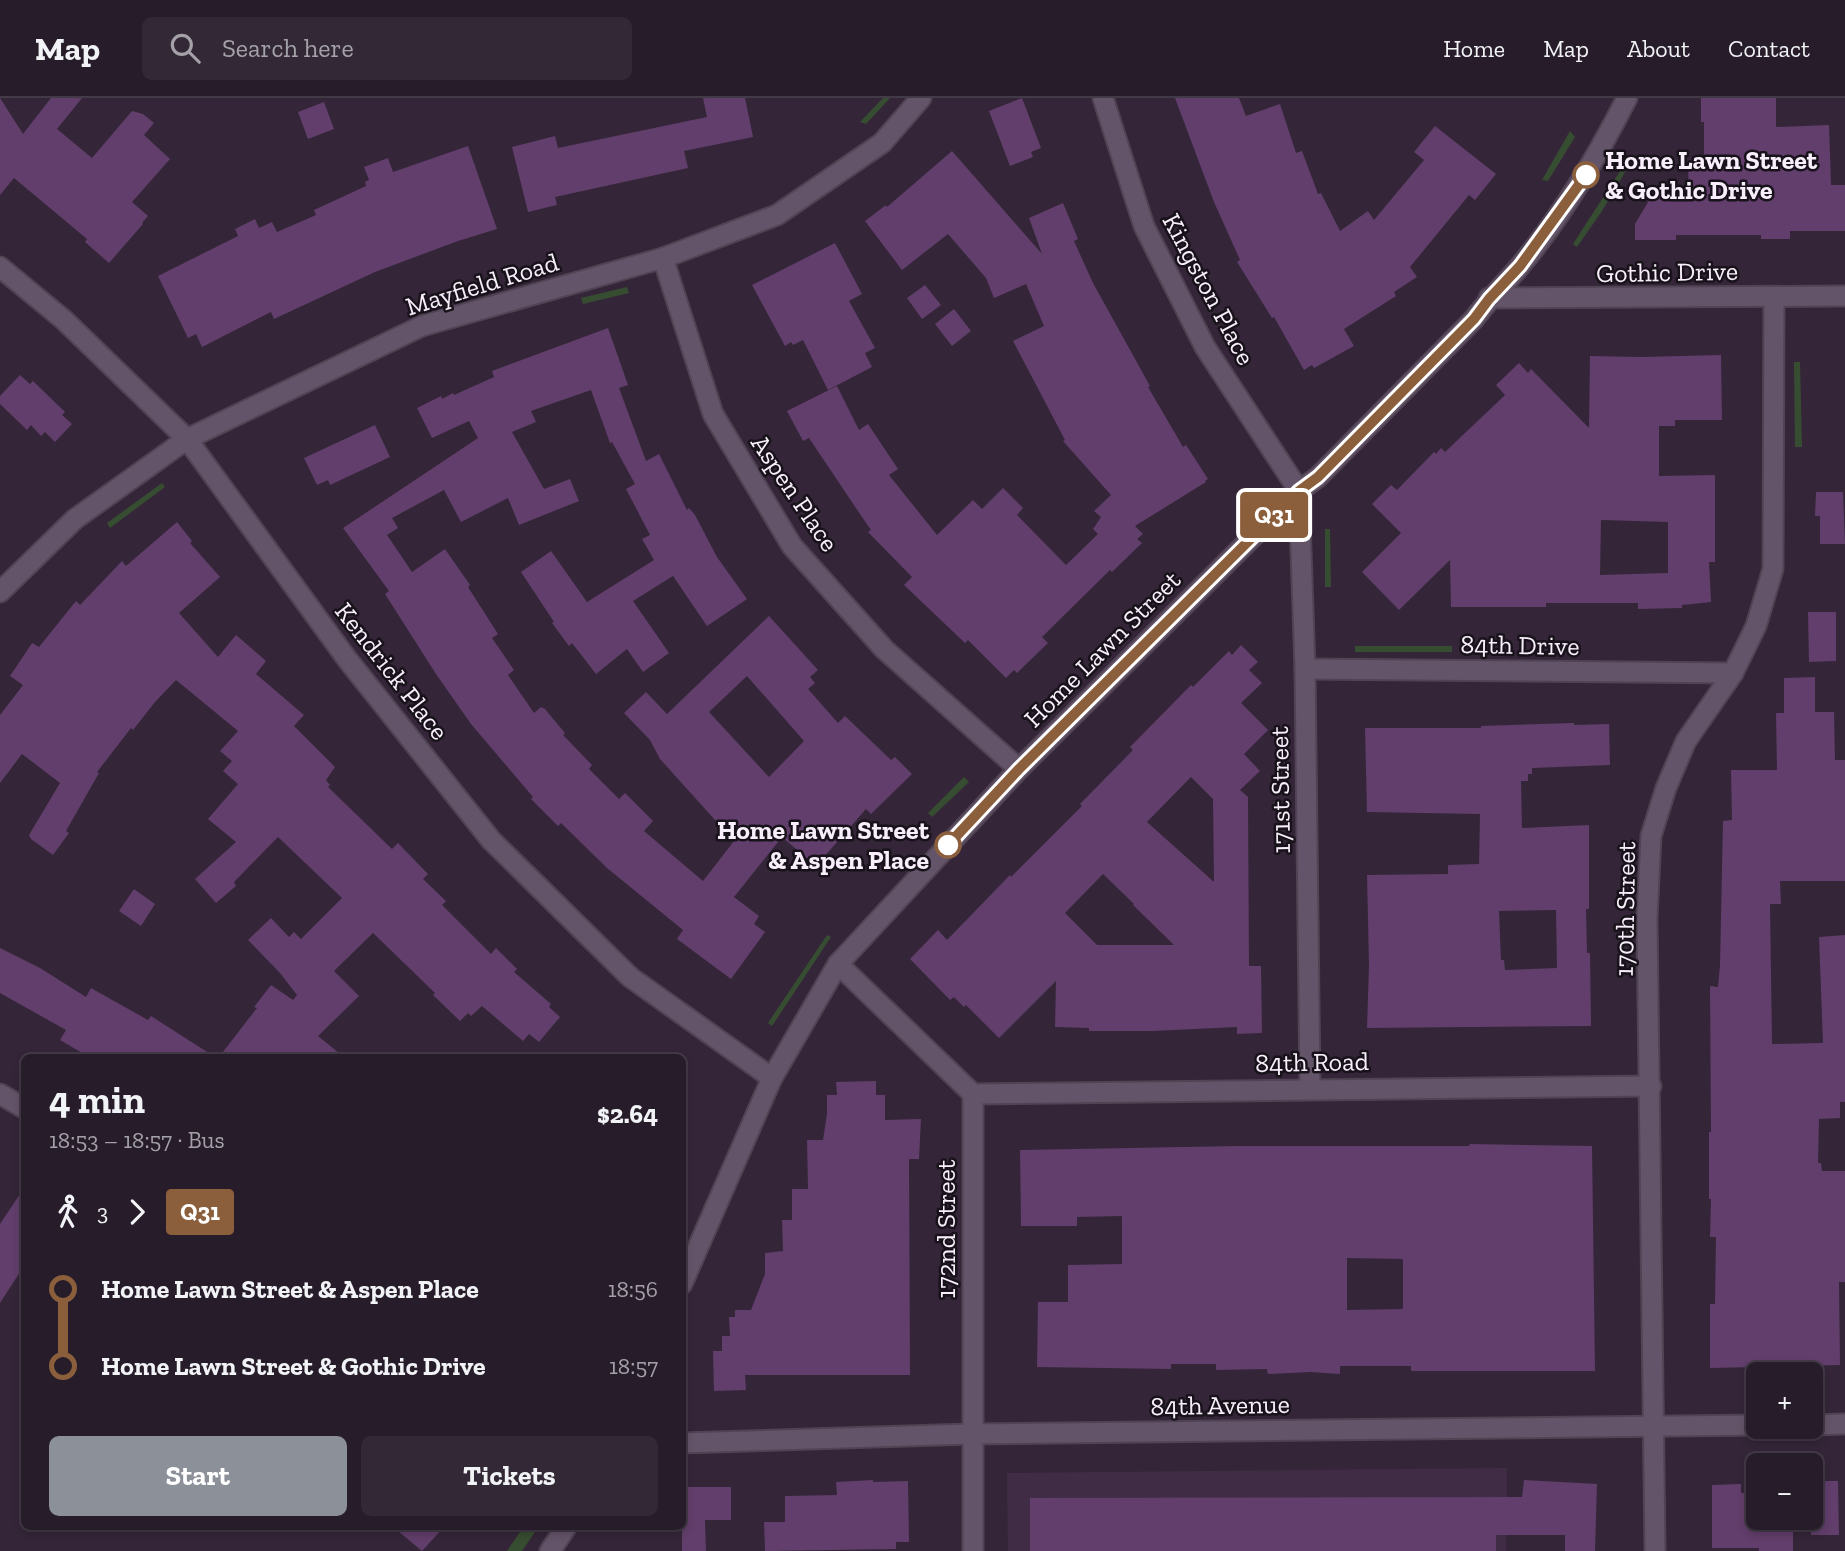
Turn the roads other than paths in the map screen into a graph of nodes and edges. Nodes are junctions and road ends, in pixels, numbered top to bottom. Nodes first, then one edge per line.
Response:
1 (921, 98) edge
2 (1104, 98) edge
3 (1627, 98) edge
4 (663, 258) junction
5 (0, 267) edge
6 (1845, 296) edge
7 (1774, 297) junction
8 (1489, 299) junction
9 (187, 439) junction
10 (1299, 491) junction
11 (0, 592) edge
12 (1305, 669) junction
13 (1733, 673) junction
14 (1019, 769) junction
15 (838, 964) junction
16 (772, 1077) junction
17 (1651, 1086) junction
18 (1310, 1088) junction
19 (0, 1094) edge
20 (973, 1094) junction
21 (21, 1106) edge
22 (686, 1275) edge
23 (1823, 1424) edge
24 (1845, 1424) edge
25 (1746, 1425) edge
26 (1654, 1426) junction
27 (971, 1434) junction
28 (686, 1443) edge
29 (563, 1530) edge
30 (550, 1551) edge
31 (973, 1551) edge
32 (1655, 1551) edge

1 - 4 street, Mayfield Road
2 - 10 street, Kingston Place
3 - 8 street, Home Lawn Street
4 - 9 street, Mayfield Road
4 - 14 street, Aspen Place
5 - 9 street, Kendrick Place
6 - 7 street, Gothic Drive
7 - 8 street, Gothic Drive
7 - 13 street, 170th Street
8 - 10 street, Home Lawn Street
9 - 11 street, Mayfield Road
9 - 16 street, Kendrick Place
10 - 12 street, 171st Street
10 - 14 street, Home Lawn Street
12 - 13 street, 84th Drive
12 - 18 street, 171st Street
13 - 17 street, 170th Street
14 - 15 street, Home Lawn Street
15 - 16 street, Home Lawn Street
15 - 20 street
16 - 22 street, Home Lawn Street
17 - 18 street, 84th Road
17 - 26 street, 170th Street
18 - 20 street, 84th Road
19 - 21 street
20 - 27 street, 172nd Street
23 - 24 street
25 - 26 street, 84th Avenue
26 - 27 street, 84th Avenue
26 - 32 street, 170th Street
27 - 28 street, 84th Avenue
27 - 31 street, 172nd Street
29 - 30 street

